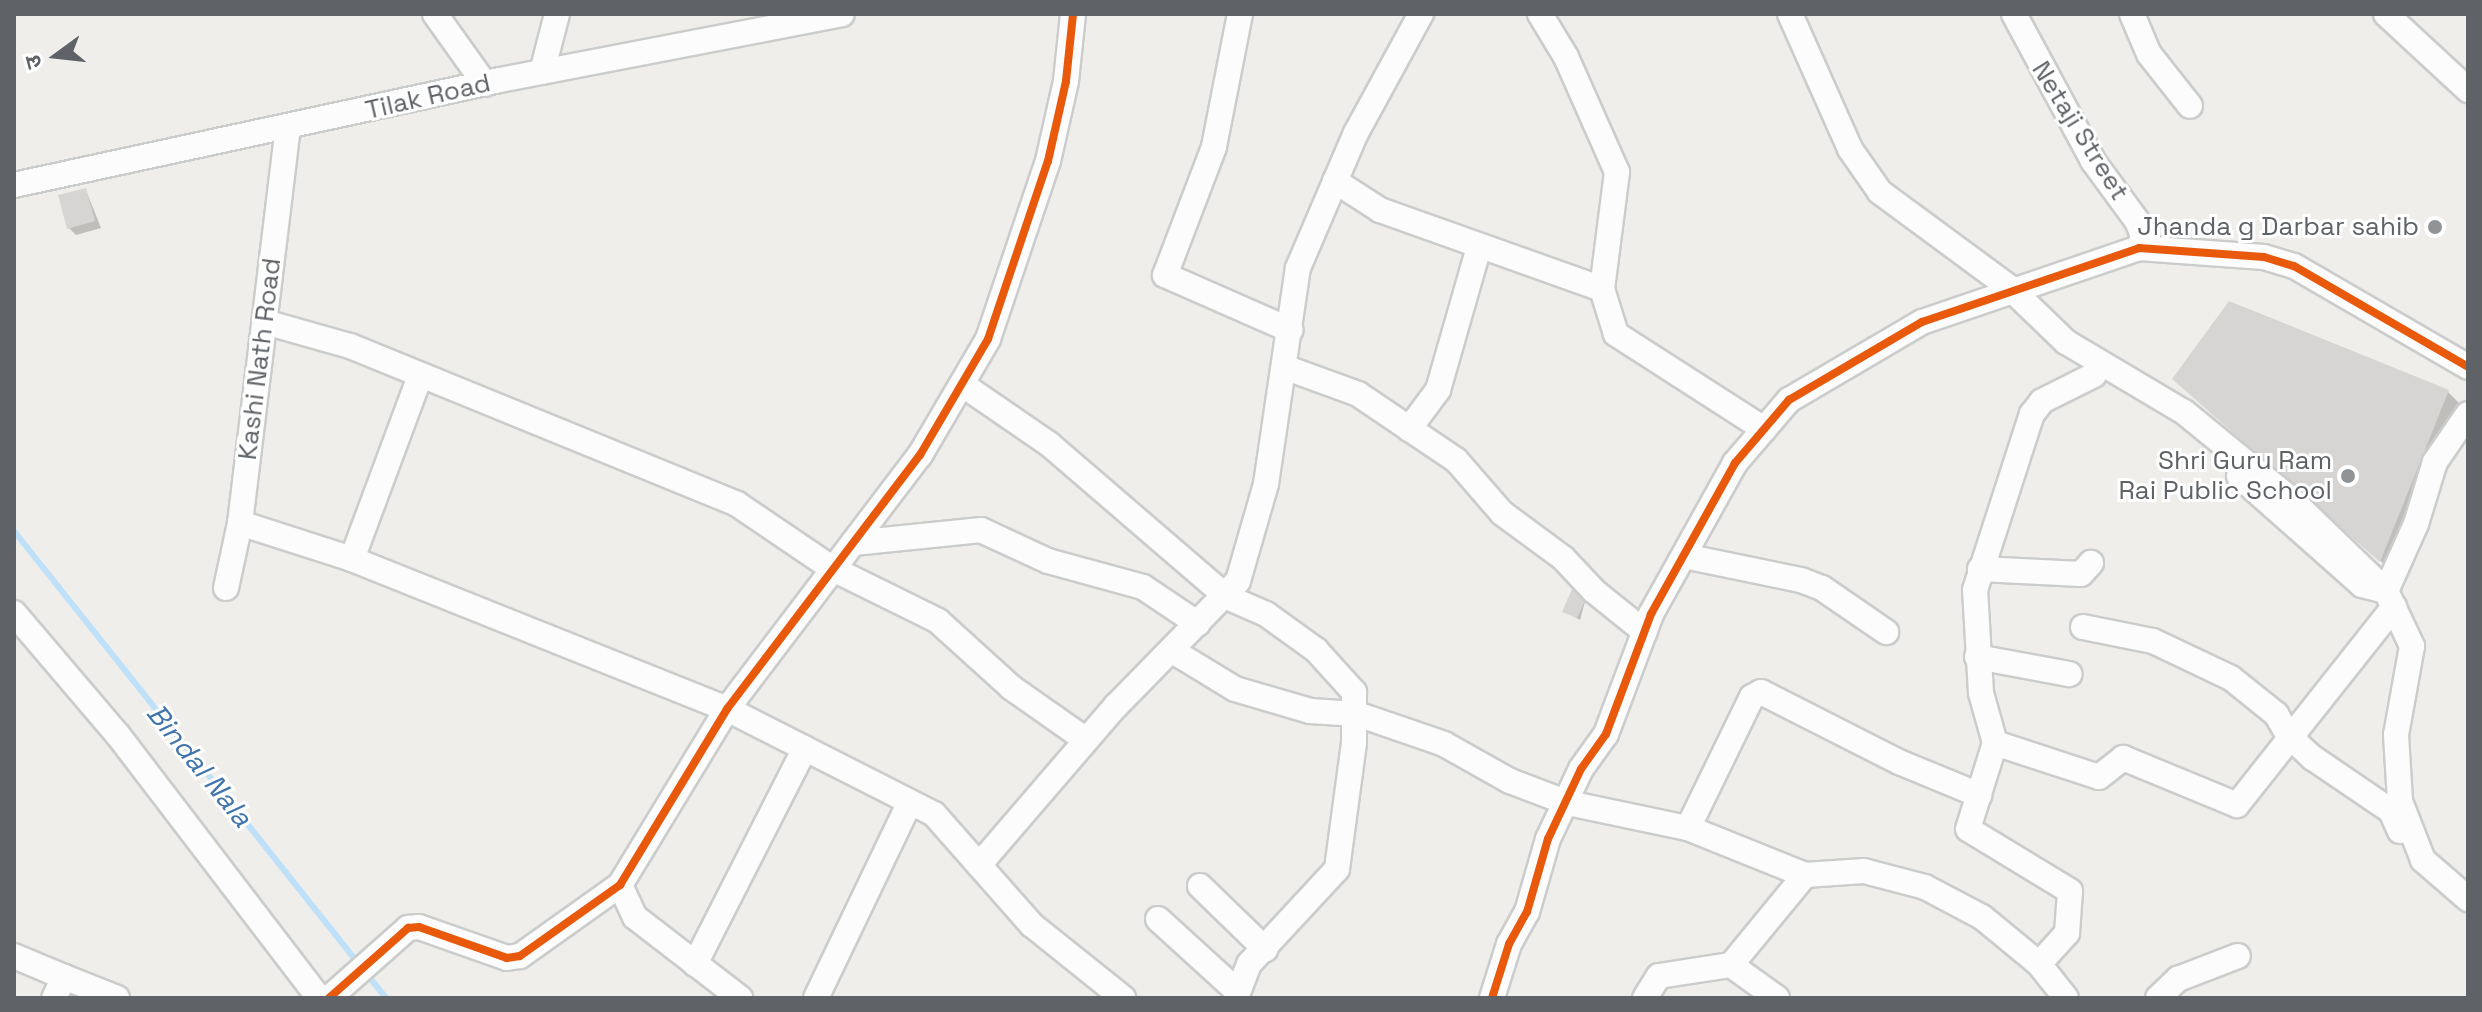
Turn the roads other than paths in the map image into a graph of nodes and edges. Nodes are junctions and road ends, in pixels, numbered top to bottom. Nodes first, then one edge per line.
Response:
1 (435, 14) edge
2 (557, 14) edge
3 (842, 14) edge
4 (1073, 14) edge
5 (1240, 14) edge
6 (1421, 14) edge
7 (1540, 14) edge
8 (1777, 14) edge
9 (1790, 14) edge
10 (2014, 14) edge
11 (2132, 14) edge
12 (2386, 14) edge
13 (542, 72) junction
14 (485, 84) junction
15 (2468, 90) edge
16 (2190, 106) dead end
17 (288, 129) junction
18 (1335, 181) junction
19 (14, 185) edge
20 (1880, 192) junction
21 (1479, 247) junction
22 (2139, 248) junction
23 (1602, 289) junction
24 (2003, 291) junction
25 (265, 322) junction
26 (1290, 330) junction
27 (1284, 367) junction
28 (2468, 367) edge
29 (2094, 375) junction
30 (420, 376) junction
31 (963, 385) junction
32 (2468, 414) edge
33 (1409, 429) junction
34 (1764, 429) junction
35 (240, 523) junction
36 (853, 543) junction
37 (1684, 556) junction
38 (352, 559) junction
39 (2091, 563) dead end
40 (833, 569) junction
41 (1980, 569) junction
42 (226, 588) dead end
43 (1227, 597) junction
44 (2390, 599) junction
45 (14, 613) edge
46 (1198, 624) junction
47 (2083, 627) dead end
48 (1645, 632) junction
49 (1886, 632) dead end
50 (1171, 650) junction
51 (1977, 657) junction
52 (2069, 674) dead end
53 (727, 709) junction
54 (1357, 714) junction
55 (2288, 735) junction
56 (1086, 740) junction
57 (1995, 743) junction
58 (805, 748) junction
59 (1979, 795) junction
60 (910, 802) junction
61 (1568, 803) junction
62 (1688, 828) junction
63 (979, 865) junction
64 (1805, 875) junction
65 (620, 885) junction
66 (1200, 886) dead end
67 (2468, 899) edge
68 (2468, 914) edge
69 (1158, 919) dead end
70 (1265, 949) junction
71 (14, 956) edge
72 (2238, 956) dead end
73 (695, 964) junction
74 (2039, 964) junction
75 (1731, 965) junction
76 (59, 988) edge
77 (1237, 995) edge
78 (117, 998) edge
79 (319, 998) edge
80 (329, 998) edge
81 (740, 998) edge
82 (816, 998) edge
83 (1123, 998) edge
84 (1492, 998) edge
85 (1645, 998) edge
86 (1777, 998) edge
87 (2066, 998) edge
88 (2158, 998) edge

1 - 14 street
2 - 13 street
3 - 13 street, Tilak Road
4 - 31 street
5 - 26 street
6 - 18 street
7 - 23 street
8 - 20 street
9 - 20 street
10 - 22 street, Netaji Street
11 - 16 street
12 - 15 street
13 - 14 street, Tilak Road
14 - 17 street, Tilak Road
17 - 19 street, Tilak Road
17 - 25 street, Kashi Nath Road
18 - 21 street
18 - 26 street
20 - 24 street
21 - 23 street
21 - 33 street
22 - 24 street
22 - 28 street
23 - 34 street
24 - 29 street
24 - 34 street
24 - 44 street
25 - 30 street
25 - 35 street, Kashi Nath Road
26 - 27 street
27 - 33 street
27 - 43 street
29 - 41 street
29 - 44 street
30 - 38 street
30 - 40 street
31 - 36 street
31 - 43 street
32 - 44 street
33 - 48 street
34 - 37 street
35 - 38 street
35 - 42 street, Kashi Nath Road
36 - 40 street
36 - 46 street
37 - 48 street
37 - 49 street
38 - 53 street
39 - 41 street
40 - 53 street
40 - 56 street
41 - 51 street
43 - 46 street
43 - 54 street
44 - 55 street
44 - 67 street
45 - 79 street
46 - 50 street
47 - 55 street
48 - 61 street
50 - 54 street
50 - 56 street
51 - 52 street
51 - 57 street
53 - 58 street
53 - 65 street
54 - 61 street
54 - 70 street
55 - 57 street
55 - 68 street
56 - 63 street
57 - 59 street
58 - 60 street
58 - 73 street
59 - 62 street
59 - 74 street
60 - 63 street
60 - 82 street
61 - 62 street
61 - 84 street
62 - 64 street
63 - 83 street
64 - 74 street
64 - 75 street
65 - 73 street
65 - 80 street
66 - 70 street
69 - 77 street
70 - 77 street
71 - 76 street
72 - 88 street
73 - 81 street
74 - 87 street
75 - 85 street
75 - 86 street
76 - 78 street

